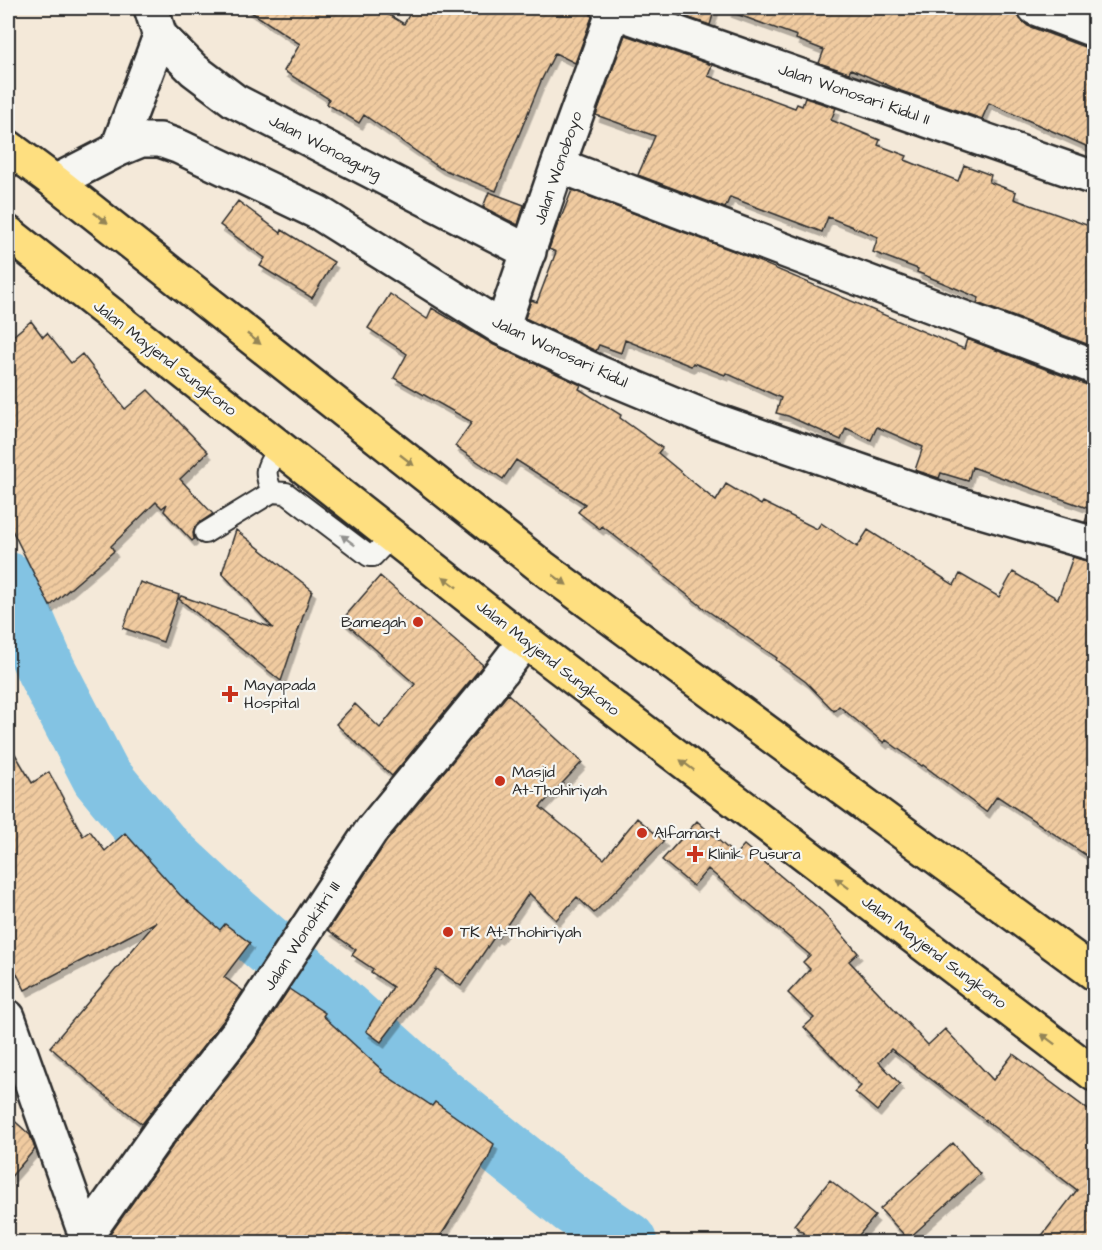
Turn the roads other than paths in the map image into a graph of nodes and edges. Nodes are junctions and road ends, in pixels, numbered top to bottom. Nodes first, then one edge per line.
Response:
1 (1035, 8) edge
2 (612, 9) edge
3 (156, 22) edge
4 (1095, 30) edge
5 (8, 147) edge
6 (117, 150) junction
7 (558, 165) junction
8 (1095, 178) edge
9 (55, 182) junction
10 (8, 234) edge
11 (529, 252) junction
12 (502, 328) junction
13 (1095, 367) edge
14 (279, 447) junction
15 (315, 476) junction
16 (279, 492) junction
17 (205, 533) dead end
18 (392, 536) junction
19 (1095, 544) edge
20 (525, 641) junction
21 (1095, 973) edge
22 (8, 1017) edge
23 (19, 1073) edge
24 (1095, 1074) edge
25 (87, 1239) edge

1 - 4 street
2 - 7 street, Jalan Wonoboyo
2 - 8 street, Jalan Wonosari Kidul II
3 - 6 street
3 - 11 street, Jalan Wonoagung
5 - 9 main road
6 - 9 street, Jalan Wonosari Kidul
6 - 12 street, Jalan Wonosari Kidul
7 - 11 street, Jalan Wonoboyo
7 - 13 street
9 -> 21 main road
10 - 14 main road, Jalan Mayjend Sungkono
11 - 12 street, Jalan Wonoboyo
12 - 19 street, Jalan Wonosari Kidul
14 - 15 main road, Jalan Mayjend Sungkono
14 - 16 lane
15 - 16 lane
15 - 18 main road, Jalan Mayjend Sungkono
16 - 17 lane
18 -> 16 lane
20 -> 18 main road, Jalan Mayjend Sungkono
24 -> 20 main road, Jalan Mayjend Sungkono
20 - 25 street, Jalan Wonokitri III
22 - 23 street
23 - 25 street

